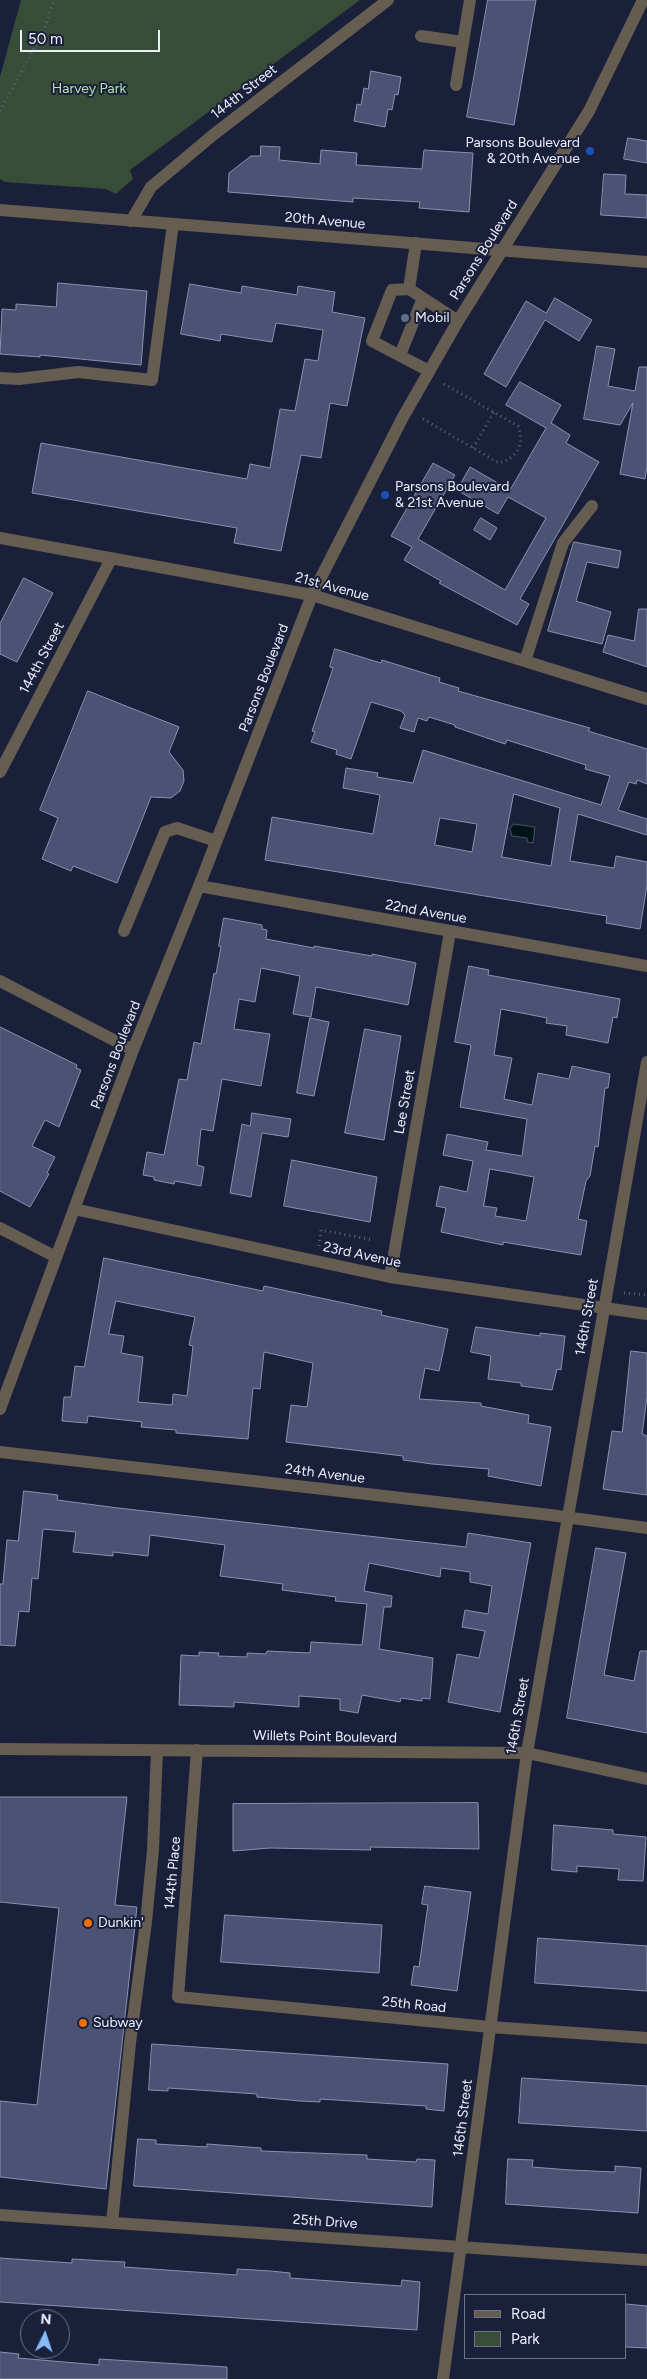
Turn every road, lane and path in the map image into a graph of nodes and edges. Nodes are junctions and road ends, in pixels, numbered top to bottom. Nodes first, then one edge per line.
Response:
1 (54, 0) edge
2 (388, 0) edge
3 (470, 0) edge
4 (643, 0) edge
5 (421, 36) dead end
6 (463, 42) junction
7 (456, 85) dead end
8 (0, 111) edge
9 (0, 210) edge
10 (131, 221) junction
11 (173, 224) junction
12 (416, 243) junction
13 (502, 250) junction
14 (647, 262) edge
15 (408, 289) junction
16 (423, 298) junction
17 (458, 322) junction
18 (400, 355) junction
19 (430, 371) junction
20 (0, 378) edge
21 (442, 382) dead end
22 (494, 412) junction
23 (423, 419) dead end
24 (474, 448) junction
25 (592, 506) dead end
26 (0, 538) edge
27 (111, 559) junction
28 (312, 595) junction
29 (524, 661) junction
30 (647, 699) edge
31 (1, 768) edge
32 (216, 841) junction
33 (199, 886) junction
34 (124, 931) dead end
35 (450, 932) junction
36 (647, 966) edge
37 (0, 981) edge
38 (132, 1050) junction
39 (647, 1062) edge
40 (74, 1209) junction
41 (0, 1228) edge
42 (373, 1240) dead end
43 (319, 1246) dead end
44 (56, 1257) junction
45 (390, 1277) junction
46 (625, 1293) dead end
47 (647, 1295) edge
48 (603, 1309) junction
49 (647, 1314) edge
50 (0, 1409) edge
51 (0, 1452) edge
52 (569, 1517) junction
53 (647, 1528) edge
54 (0, 1749) edge
55 (157, 1750) junction
56 (197, 1750) junction
57 (527, 1753) junction
58 (647, 1779) edge
59 (178, 1997) joint
60 (490, 2027) junction
61 (647, 2038) edge
62 (0, 2215) edge
63 (112, 2223) junction
64 (461, 2247) junction
65 (647, 2260) edge
66 (443, 2379) edge

1 - 8 path
2 - 10 street, 144th Street
3 - 6 street
4 - 13 street, Parsons Boulevard
5 - 6 street
6 - 7 street
9 - 10 street, 20th Avenue
10 - 11 street, 20th Avenue
11 - 12 street, 20th Avenue
11 - 20 street
12 - 13 street, 20th Avenue
12 - 15 street
13 - 14 street, 20th Avenue
13 - 17 street, Parsons Boulevard
15 - 16 street
15 - 18 street
16 - 17 street
16 - 18 street
17 - 19 street, Parsons Boulevard
18 - 19 street
19 - 28 street, Parsons Boulevard
21 - 22 path
22 - 24 path
22 - 24 path
23 - 24 path
25 - 29 street
26 - 27 street, 21st Avenue
27 - 28 street, 21st Avenue
27 - 31 street, 144th Street
28 - 29 street, 21st Avenue
28 - 32 street, Parsons Boulevard
29 - 30 street, 21st Avenue
32 - 33 street, Parsons Boulevard
32 - 34 street
33 - 35 street, 22nd Avenue
33 - 38 street, Parsons Boulevard
35 - 36 street, 22nd Avenue
35 - 45 street, Lee Street
37 - 38 street
38 - 40 street, Parsons Boulevard
39 - 48 street, 146th Street
40 - 44 street, Parsons Boulevard
40 - 45 street, 23rd Avenue
41 - 44 street
42 - 43 path
44 - 50 street, Parsons Boulevard
45 - 48 street, 23rd Avenue
46 - 47 path
48 - 49 street, 23rd Avenue
48 - 52 street, 146th Street
51 - 52 street, 24th Avenue
52 - 53 street, 24th Avenue
52 - 57 street, 146th Street
54 - 55 street, Willets Point Boulevard
55 - 56 street, Willets Point Boulevard
55 - 63 street
56 - 57 street, Willets Point Boulevard
56 - 59 street, 144th Place
57 - 58 street, Willets Point Boulevard
57 - 60 street, 146th Street
59 - 60 street, 25th Road
60 - 61 street, 25th Road
60 - 64 street, 146th Street
62 - 63 street, 25th Drive
63 - 64 street, 25th Drive
64 - 65 street, 25th Drive
64 - 66 street, 146th Street

